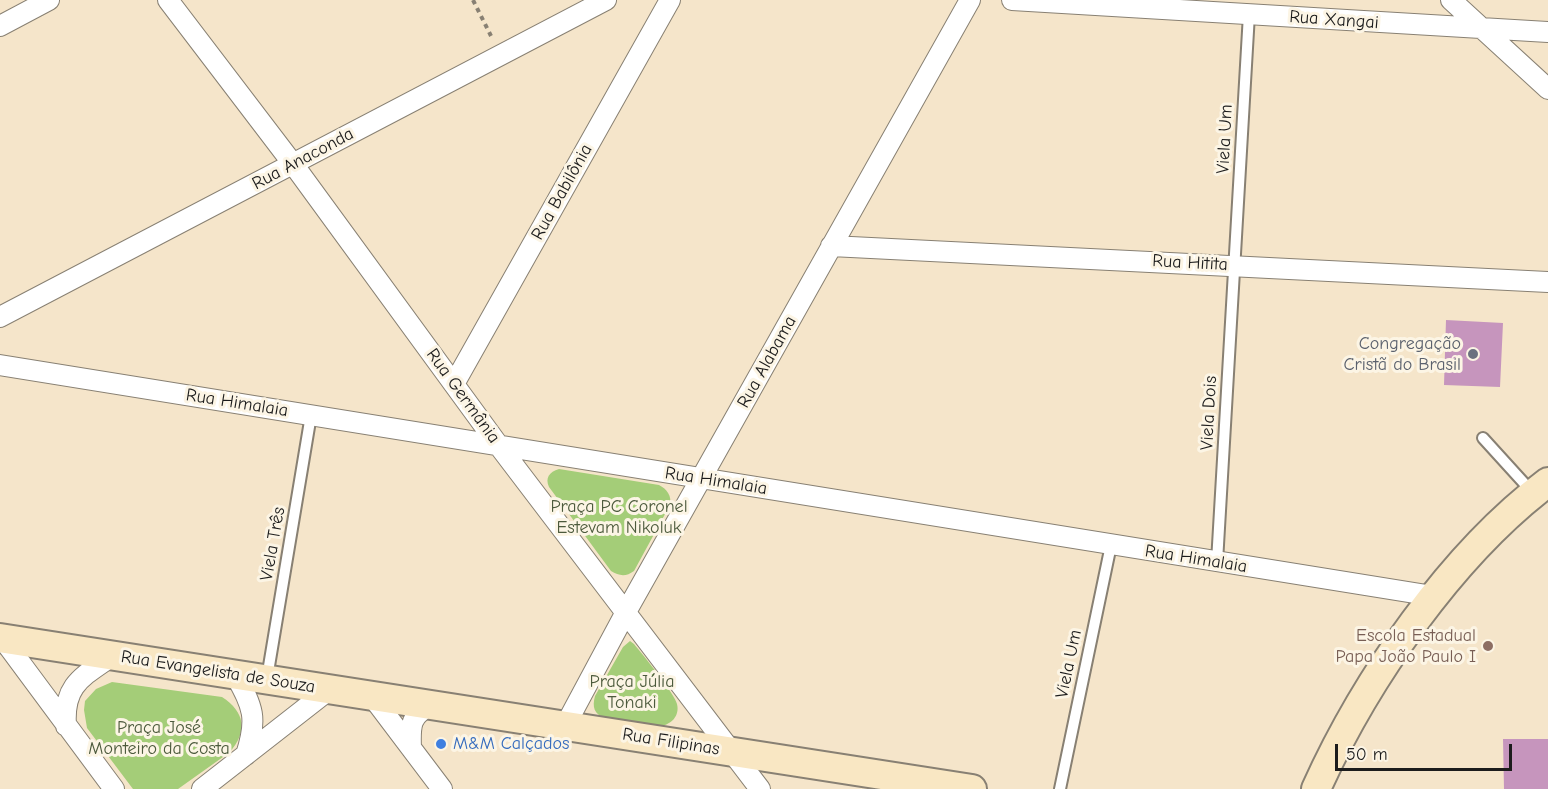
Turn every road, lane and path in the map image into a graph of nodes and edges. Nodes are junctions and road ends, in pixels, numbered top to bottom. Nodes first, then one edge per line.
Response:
1 (50, 0) edge
2 (168, 0) edge
3 (472, 0) edge
4 (606, 0) edge
5 (670, 0) edge
6 (970, 0) edge
7 (1012, 0) edge
8 (1451, 0) edge
9 (1249, 15) junction
10 (0, 26) edge
11 (1483, 29) junction
12 (1548, 32) edge
13 (501, 55) junction
14 (1548, 89) edge
15 (293, 164) junction
16 (831, 246) junction
17 (1234, 266) junction
18 (1548, 282) edge
19 (0, 317) edge
20 (0, 365) edge
21 (454, 384) junction
22 (311, 415) junction
23 (1483, 438) dead end
24 (499, 446) junction
25 (702, 479) junction
26 (1540, 488) edge
27 (1111, 545) junction
28 (1217, 562) junction
29 (1433, 597) junction
30 (626, 612) junction
31 (1, 638) edge
32 (112, 656) junction
33 (235, 674) junction
34 (267, 679) junction
35 (330, 688) junction
36 (371, 695) junction
37 (433, 704) junction
38 (566, 724) junction
39 (66, 726) junction
40 (411, 748) junction
41 (732, 752) junction
42 (246, 755) junction
43 (114, 789) edge
44 (202, 789) edge
45 (441, 789) edge
46 (760, 789) edge
47 (972, 789) edge
48 (1060, 789) edge
49 (1316, 789) edge

1 - 10 street
2 - 15 street, Rua Germânia
3 - 13 path
4 - 13 street, Rua Anaconda
5 - 21 street, Rua Babilônia
6 - 16 street, Rua Alabama
7 - 9 street, Rua Xangai
8 - 11 street
9 - 11 street, Rua Xangai
9 - 17 lane, Viela Um
11 - 12 street, Rua Xangai
11 - 14 street
13 - 15 street, Rua Anaconda
15 - 19 street, Rua Anaconda
15 - 21 street, Rua Germânia
16 - 17 street, Rua Hitita
16 - 25 street, Rua Alabama
17 - 18 street, Rua Hitita
17 - 28 lane, Viela Dois
20 - 22 street, Rua Himalaia
21 - 24 street, Rua Germânia
22 - 24 street, Rua Himalaia
22 - 34 lane, Viela Três
23 - 26 lane
24 - 25 street, Rua Himalaia
24 - 30 street, Rua Germânia
25 - 27 street, Rua Himalaia
25 - 30 street, Rua Alabama
26 - 29 main road
27 - 28 street, Rua Himalaia
27 - 48 lane, Viela Um
28 - 29 street, Rua Himalaia
29 - 49 main road
30 - 38 street, Rua Alabama
30 - 41 street, Rua Germânia
31 - 32 main road, Rua Evangelista de Souza
31 - 39 street
32 - 33 main road, Rua Evangelista de Souza
32 - 39 street
33 - 34 main road, Rua Evangelista de Souza
33 - 42 street
34 - 35 main road, Rua Evangelista de Souza
35 - 36 main road, Rua Evangelista de Souza
35 - 42 street
36 - 37 main road, Rua Filipinas
36 - 40 street
37 - 38 main road, Rua Filipinas
37 - 40 street
38 - 41 main road, Rua Filipinas
39 - 43 street
40 - 45 street
41 - 46 street, Rua Germânia
41 - 47 main road, Rua Filipinas
42 - 44 street

